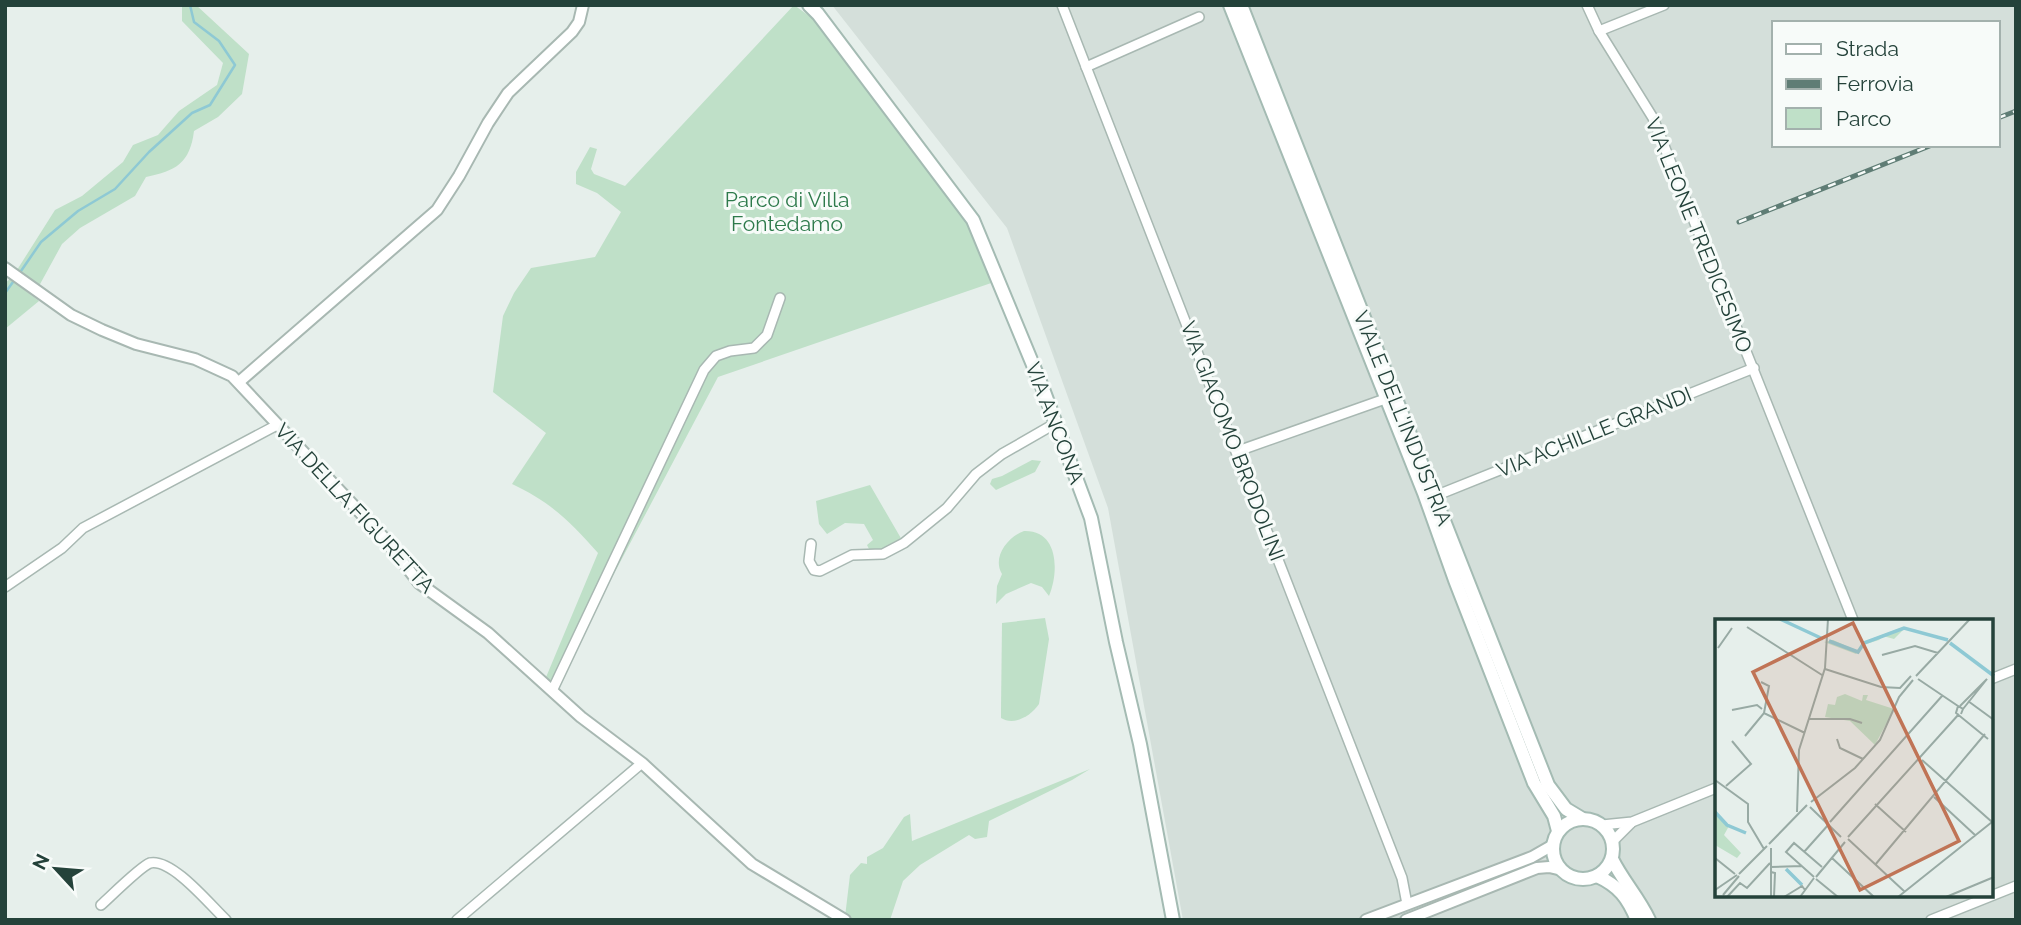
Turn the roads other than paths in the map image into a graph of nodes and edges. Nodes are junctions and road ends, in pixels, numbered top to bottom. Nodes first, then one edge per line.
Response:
1 (583, 5) edge
2 (809, 5) edge
3 (1062, 5) edge
4 (1230, 5) edge
5 (1241, 5) edge
6 (1587, 5) edge
7 (1664, 5) edge
8 (1199, 17) dead end
9 (1599, 31) junction
10 (1086, 67) junction
11 (5, 268) edge
12 (780, 298) dead end
13 (1754, 368) junction
14 (239, 382) junction
15 (1385, 399) junction
16 (1056, 423) junction
17 (277, 425) junction
18 (1238, 451) junction
19 (1435, 496) junction
20 (811, 544) dead end
21 (5, 587) edge
22 (1852, 619) edge
23 (2016, 668) edge
24 (1993, 677) edge
25 (552, 691) junction
26 (642, 763) junction
27 (1715, 789) edge
28 (1581, 818) junction
29 (1632, 822) junction
30 (1602, 825) junction
31 (1558, 831) junction
32 (1612, 842) junction
33 (1553, 845) junction
34 (1612, 859) junction
35 (1562, 870) junction
36 (1597, 876) junction
37 (2016, 886) edge
38 (1993, 895) edge
39 (1988, 897) edge
40 (1411, 903) junction
41 (101, 905) dead end
42 (1414, 918) edge
43 (226, 920) edge
44 (457, 920) edge
45 (845, 920) edge
46 (1175, 920) edge
47 (1366, 920) edge
48 (1637, 920) edge
49 (1649, 920) edge
50 (1931, 920) edge

1 - 14 street
2 - 16 main road, VIA ANCONA
3 - 10 street, VIA GIACOMO BRODOLINI
4 - 15 main road, VIALE DELL'INDUSTRIA
5 - 19 main road, VIALE DELL'INDUSTRIA
6 - 9 street, VIA LEONE TREDICESIMO
7 - 9 street
8 - 10 street
9 - 13 street, VIA LEONE TREDICESIMO
10 - 18 street, VIA GIACOMO BRODOLINI
11 - 14 street, VIA DELLA FIGURETTA
12 - 25 street
13 - 19 street, VIA ACHILLE GRANDI
13 - 22 street, VIA LEONE TREDICESIMO
14 - 17 street, VIA DELLA FIGURETTA
15 - 18 street, VIALE DELL'INDUSTRIA
15 - 31 main road, VIALE DELL'INDUSTRIA
16 - 20 street
16 - 46 main road, VIA ANCONA
17 - 21 street
17 - 25 street, VIA DELLA FIGURETTA
18 - 40 street, VIA GIACOMO BRODOLINI
19 - 28 main road, VIALE DELL'INDUSTRIA
23 - 24 street
25 - 26 street, VIA DELLA FIGURETTA
26 - 44 street
26 - 45 street, VIA DELLA FIGURETTA
27 - 29 street
28 - 30 main road
28 - 31 main road
29 - 30 street
29 - 32 street
30 - 32 main road
31 - 33 main road
32 - 34 main road
33 - 35 main road
33 - 40 street
34 - 36 main road
34 - 49 main road
35 - 36 main road
35 - 42 street
36 - 48 main road
37 - 38 street
39 - 50 street
40 - 47 street
41 - 43 street

